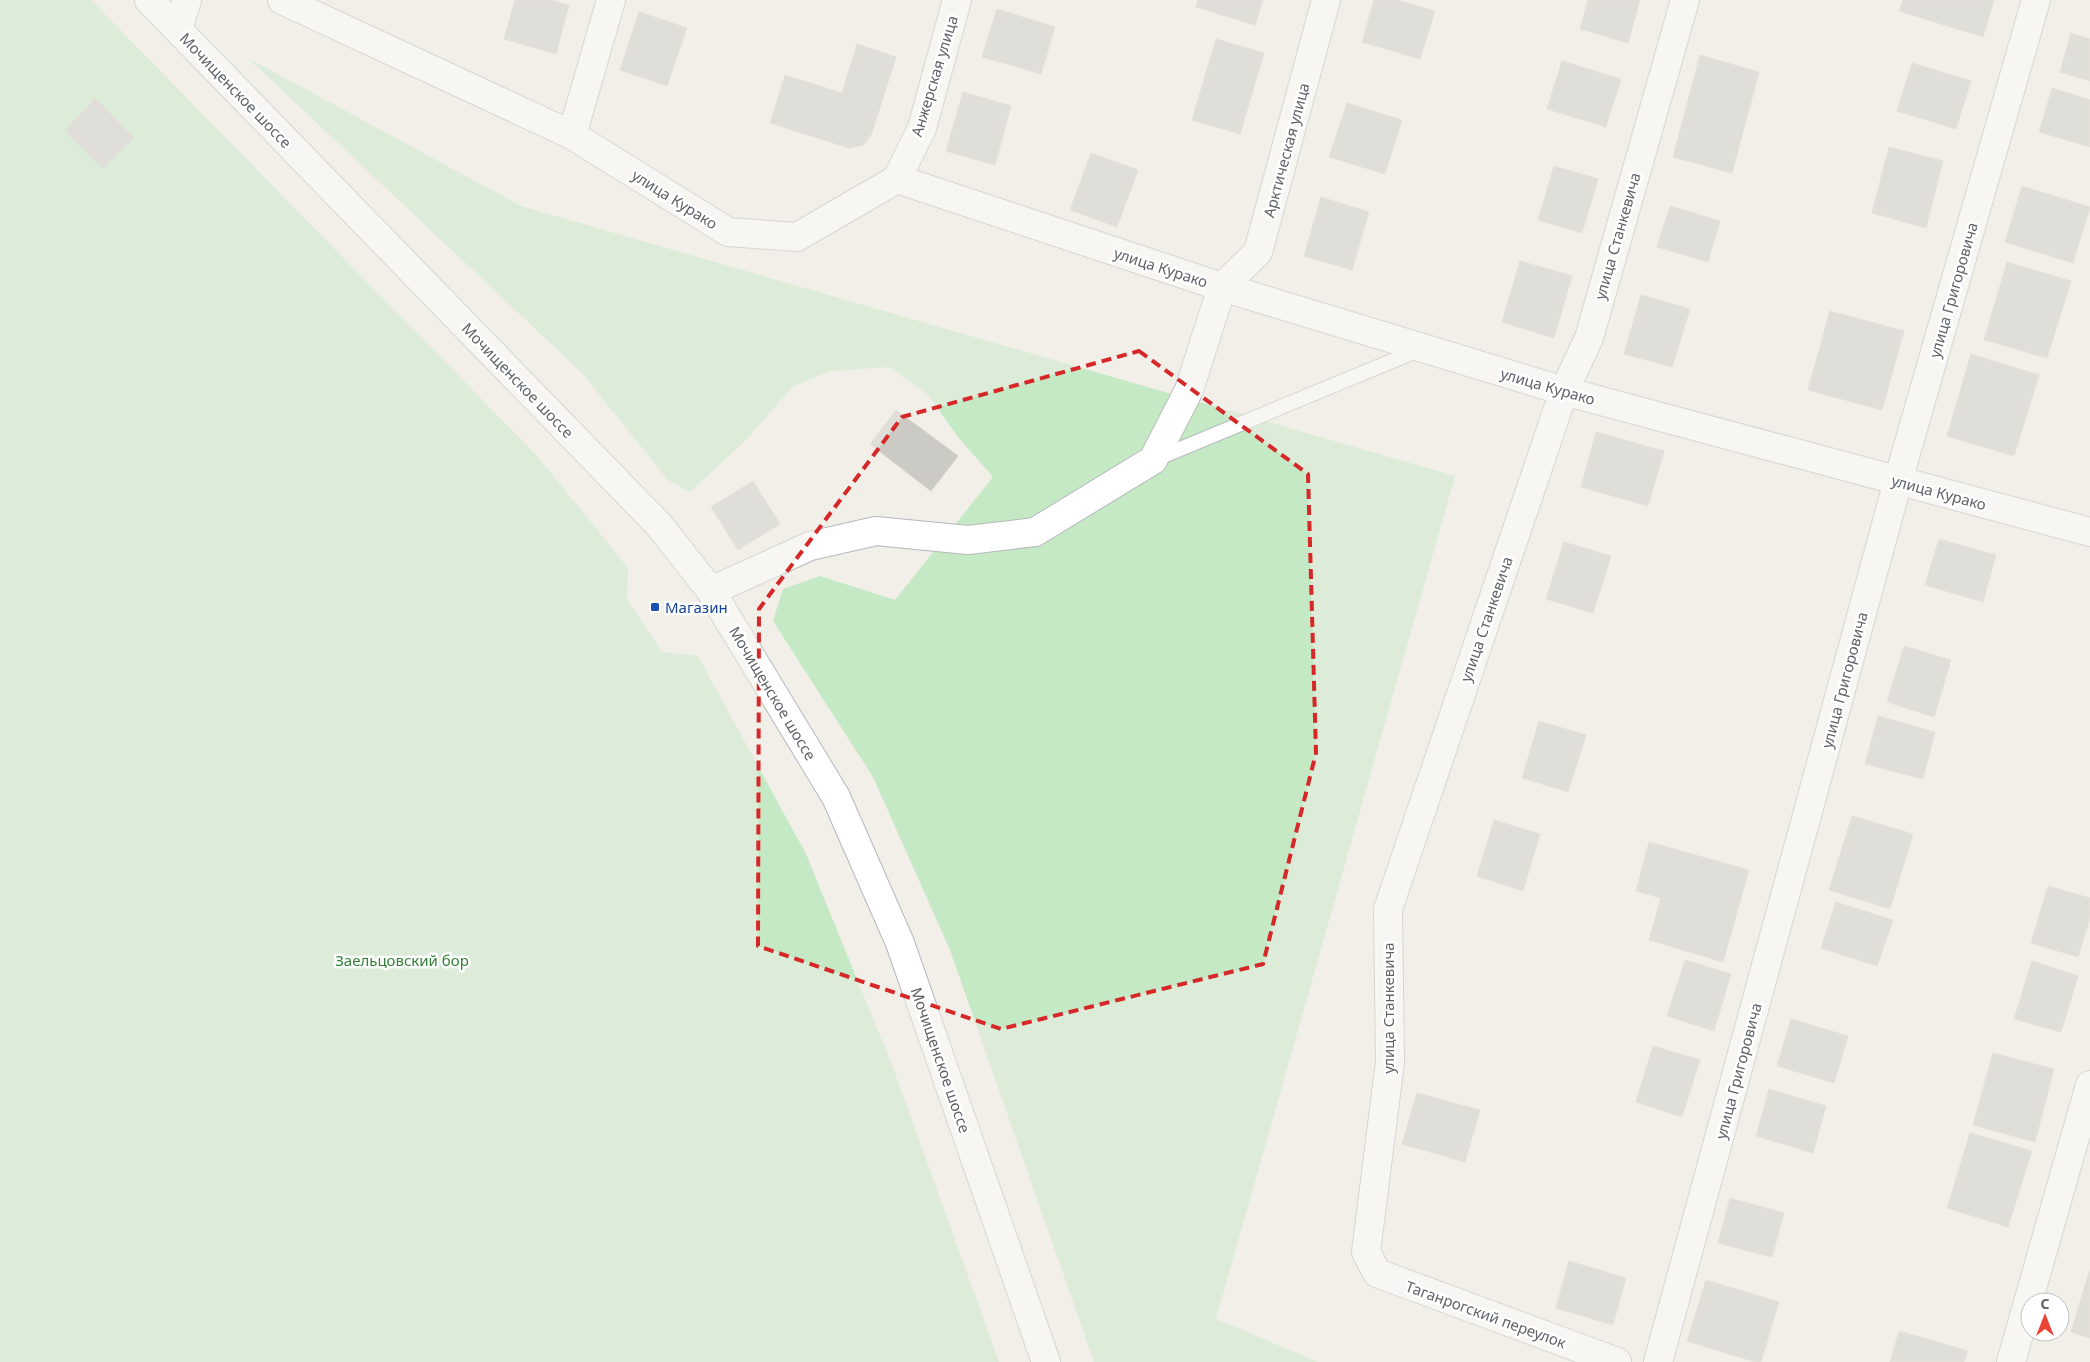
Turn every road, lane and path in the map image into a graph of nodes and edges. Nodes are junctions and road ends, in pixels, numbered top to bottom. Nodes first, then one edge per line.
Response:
1 (149, 0) edge
2 (187, 0) edge
3 (282, 0) edge
4 (611, 0) edge
5 (957, 0) edge
6 (1326, 0) edge
7 (1685, 0) edge
8 (2036, 0) edge
9 (178, 29) junction
10 (572, 135) junction
11 (897, 178) junction
12 (1222, 287) junction
13 (1423, 348) junction
14 (1564, 391) junction
15 (1153, 460) junction
16 (1898, 482) junction
17 (2090, 532) edge
18 (711, 591) junction
19 (2090, 1085) edge
20 (1366, 1252) joint
21 (1046, 1362) edge
22 (1617, 1362) edge
23 (1658, 1362) edge
24 (2011, 1362) edge

1 - 9 street, Мочищенское шоссе
2 - 9 street
3 - 10 street, улица Курако
4 - 10 street
5 - 11 street, Анжерская улица
6 - 12 street, Арктическая улица
7 - 14 street, улица Станкевича
8 - 16 street, улица Григоровича
9 - 18 street, Мочищенское шоссе
10 - 11 street, улица Курако
11 - 12 street, улица Курако
12 - 13 street, улица Курако
12 - 15 street
13 - 14 street, улица Курако
13 - 15 lane
14 - 16 street, улица Курако
14 - 20 street, улица Станкевича
15 - 18 street
16 - 17 street, улица Курако
16 - 23 street, улица Григоровича
18 - 21 street, Мочищенское шоссе
19 - 24 street
20 - 22 street, Таганрогский переулок

